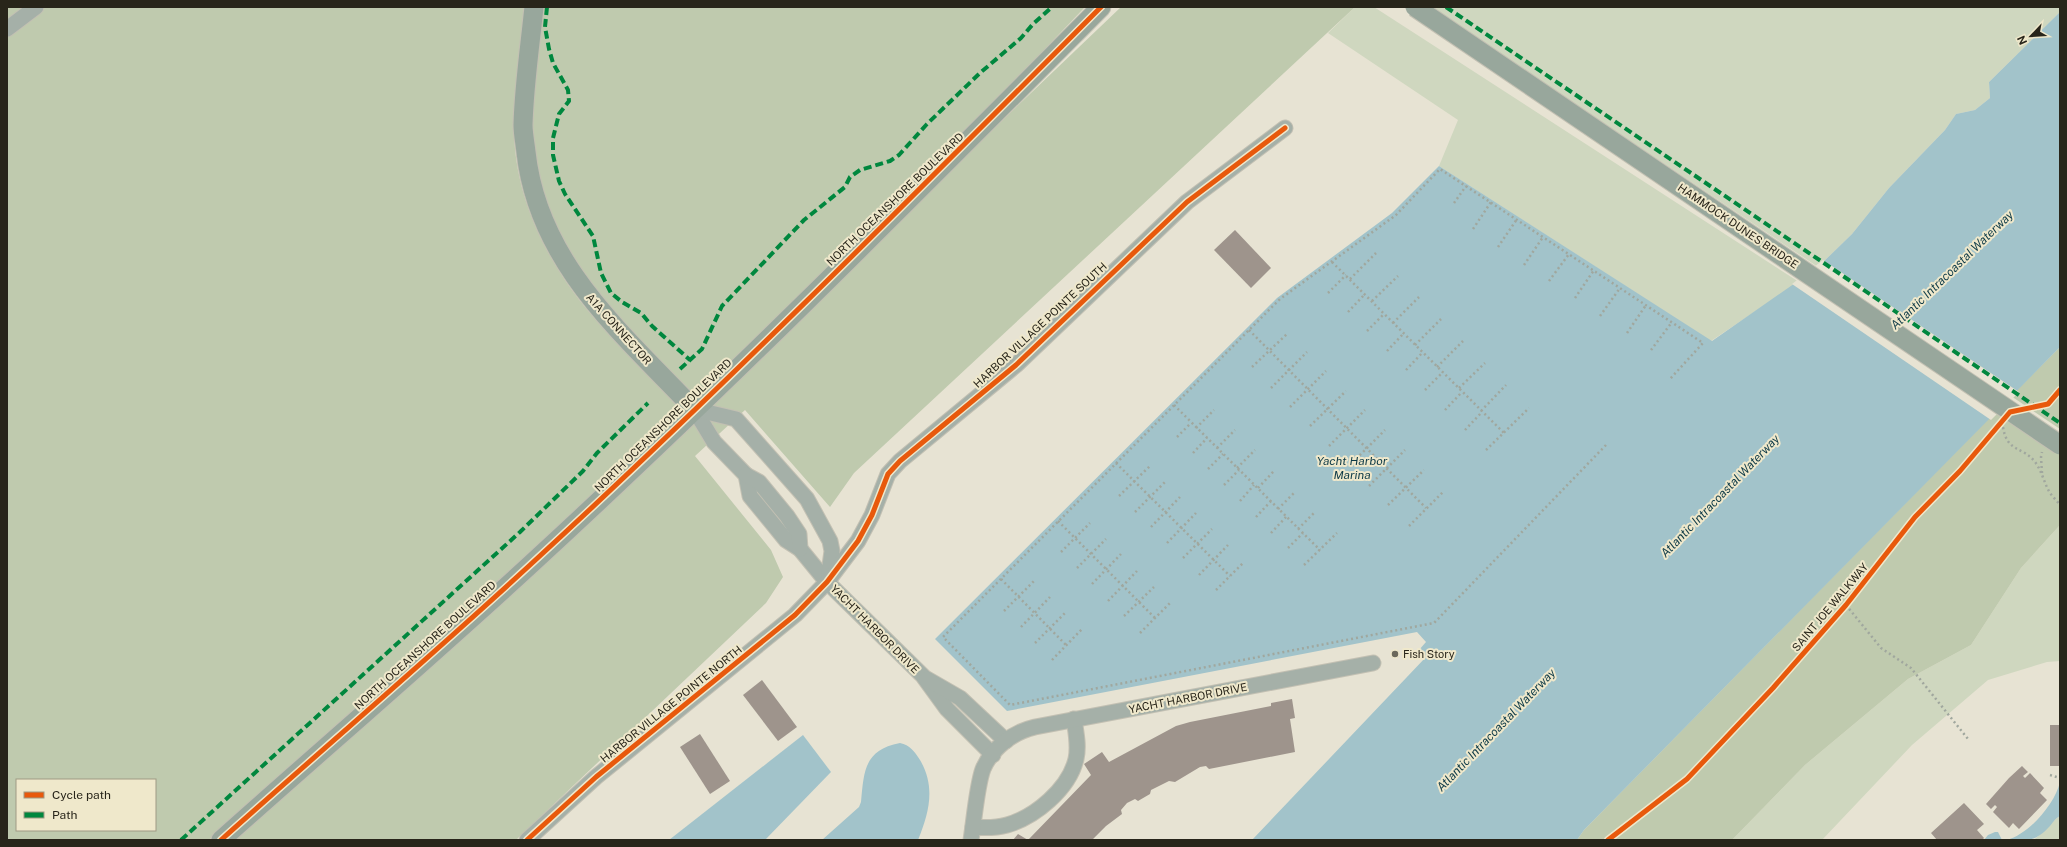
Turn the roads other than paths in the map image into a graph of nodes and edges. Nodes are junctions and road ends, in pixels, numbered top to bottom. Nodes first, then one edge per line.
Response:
1 (36, 7) edge
2 (534, 7) edge
3 (1101, 7) edge
4 (1416, 7) edge
5 (7, 29) edge
6 (1285, 128) dead end
7 (694, 409) junction
8 (2060, 445) edge
9 (777, 465) junction
10 (746, 476) junction
11 (759, 482) junction
12 (807, 499) junction
13 (787, 516) junction
14 (800, 549) junction
15 (827, 582) junction
16 (1373, 662) dead end
17 (923, 676) junction
18 (1074, 720) junction
19 (1006, 741) junction
20 (993, 755) junction
21 (972, 834) edge
22 (221, 840) edge
23 (527, 840) edge

1 - 5 street
2 - 7 main road, A1A CONNECTOR
3 - 7 main road, NORTH OCEANSHORE BOULEVARD
4 - 8 main road, HAMMOCK DUNES BRIDGE, bridge
6 - 15 street, HARBOR VILLAGE POINTE SOUTH
7 - 9 street, YACHT HARBOR DRIVE
7 - 10 street, YACHT HARBOR DRIVE
7 - 22 main road, NORTH OCEANSHORE BOULEVARD
9 - 11 street
9 - 12 street, YACHT HARBOR DRIVE
10 - 11 street, YACHT HARBOR DRIVE
10 - 14 street, YACHT HARBOR DRIVE
11 - 13 street, YACHT HARBOR DRIVE
12 - 13 street
12 - 15 street, YACHT HARBOR DRIVE
13 - 14 street, YACHT HARBOR DRIVE
14 - 15 street, YACHT HARBOR DRIVE
15 - 17 street, YACHT HARBOR DRIVE
15 - 23 street, HARBOR VILLAGE POINTE NORTH
16 - 18 street, YACHT HARBOR DRIVE
17 - 19 street, YACHT HARBOR DRIVE
17 - 20 street, YACHT HARBOR DRIVE
18 - 19 street, YACHT HARBOR DRIVE
18 - 21 street
19 - 20 street, YACHT HARBOR DRIVE
20 - 21 street, YACHT HARBOR DRIVE

